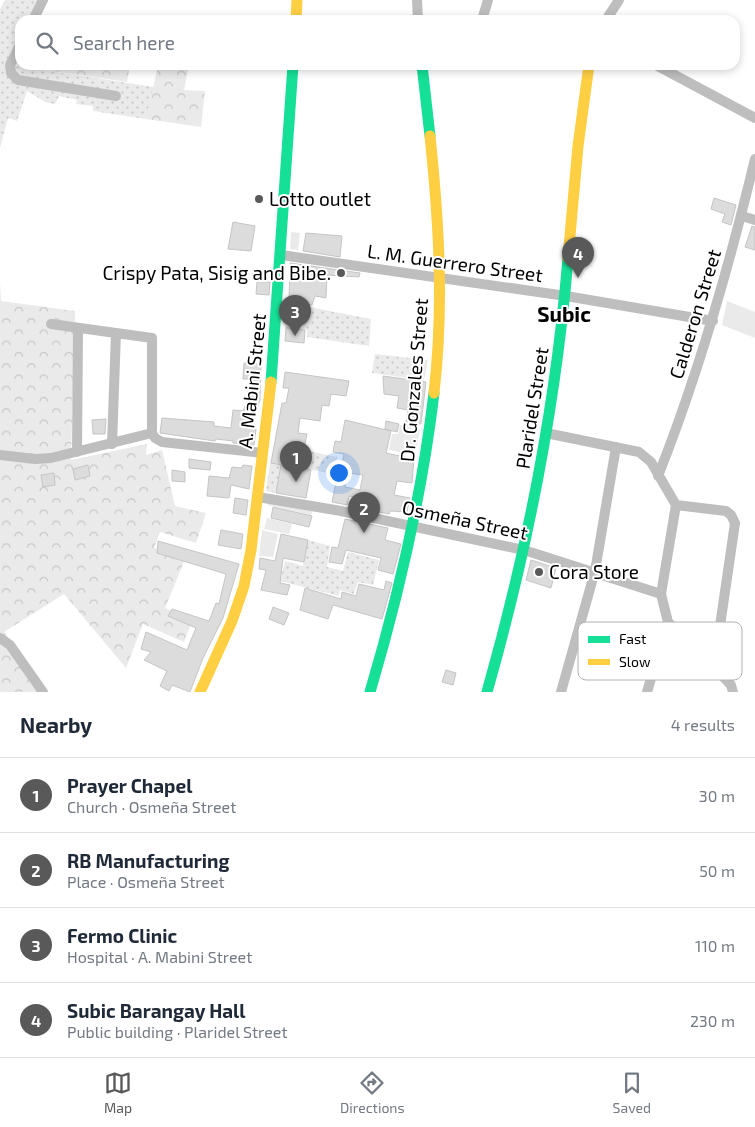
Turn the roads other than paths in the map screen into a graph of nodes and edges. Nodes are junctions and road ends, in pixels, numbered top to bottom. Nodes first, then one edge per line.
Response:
1 (43, 0) edge
2 (297, 0) edge
3 (417, 0) edge
4 (488, 0) edge
5 (619, 0) edge
6 (36, 15) edge
7 (296, 15) edge
8 (418, 15) edge
9 (484, 15) edge
10 (609, 15) edge
11 (15, 56) edge
12 (293, 70) edge
13 (423, 70) edge
14 (588, 70) edge
15 (665, 70) edge
16 (116, 96) dead end
17 (755, 118) edge
18 (755, 159) edge
19 (742, 216) junction
20 (755, 220) edge
21 (281, 255) junction
22 (440, 279) junction
23 (566, 296) junction
24 (713, 321) junction
25 (51, 324) dead end
26 (78, 329) junction
27 (116, 333) junction
28 (152, 433) junction
29 (546, 433) junction
30 (112, 444) junction
31 (616, 447) junction
32 (77, 452) junction
33 (262, 453) junction
34 (0, 455) edge
35 (658, 476) junction
36 (258, 497) junction
37 (676, 505) junction
38 (414, 527) junction
39 (524, 550) junction
40 (595, 571) junction
41 (661, 594) junction
42 (581, 622) edge
43 (668, 622) edge
44 (721, 622) edge
45 (578, 632) edge
46 (0, 638) edge
47 (651, 680) edge
48 (726, 680) edge
49 (44, 692) edge
50 (200, 692) edge
51 (370, 692) edge
52 (486, 692) edge
53 (561, 692) edge
54 (647, 692) edge
55 (733, 692) edge

1 - 6 street
2 - 7 street
3 - 8 street
4 - 9 street
5 - 10 street
11 - 16 street
12 - 21 street, A. Mabini Street
13 - 22 street, Dr. Gonzales Street
14 - 23 street, Plaridel Street
15 - 17 street
18 - 19 street, Calderon Street
19 - 20 street
19 - 24 street, Calderon Street
21 - 22 street, L. M. Guerrero Street
21 - 33 street, A. Mabini Street
22 - 23 street, L. M. Guerrero Street
22 - 38 street, Dr. Gonzales Street
23 - 24 street, L. M. Guerrero Street
23 - 29 street, Plaridel Street
24 - 35 street, Calderon Street
25 - 26 street
26 - 27 street
26 - 32 street
27 - 28 street
27 - 30 street
28 - 30 street
28 - 33 street
29 - 31 street
29 - 39 street, Plaridel Street
30 - 32 street
31 - 35 street
31 - 40 street
32 - 34 street
33 - 36 street, A. Mabini Street
35 - 37 street
36 - 38 street, Osmeña Street
36 - 50 street, A. Mabini Street
37 - 41 street
37 - 44 street
38 - 39 street, Osmeña Street
38 - 51 street, Dr. Gonzales Street
39 - 40 street, Osmeña Street
39 - 52 street, Plaridel Street
40 - 41 street, Osmeña Street
40 - 42 street
41 - 43 street
45 - 53 street
46 - 49 street
47 - 54 street
48 - 55 street

